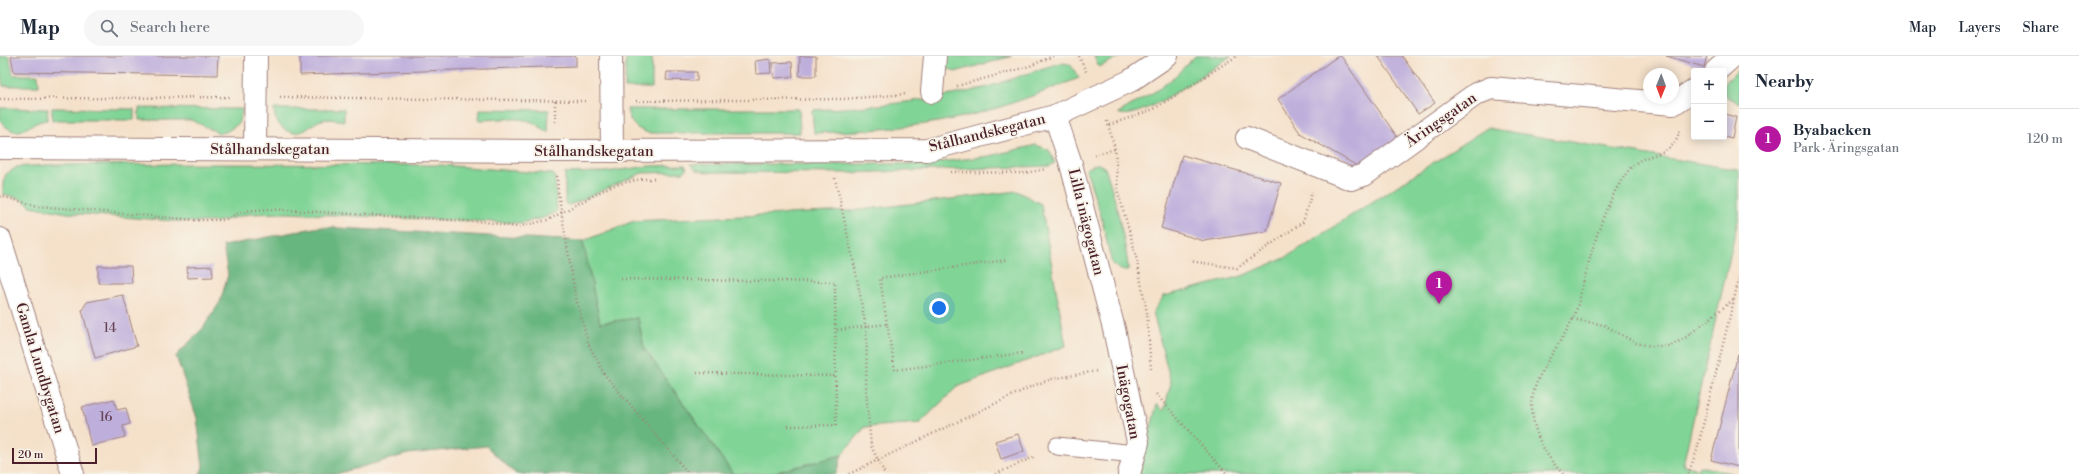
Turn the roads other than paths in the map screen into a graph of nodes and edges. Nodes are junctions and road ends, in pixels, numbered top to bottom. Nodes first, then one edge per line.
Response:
1 (256, 56) edge
2 (611, 56) edge
3 (935, 56) edge
4 (1167, 56) edge
5 (1734, 56) edge
6 (1720, 68) edge
7 (932, 92) road end
8 (1691, 92) edge
9 (1055, 116) junction
10 (1247, 138) dead end
11 (0, 148) edge
12 (255, 148) junction
13 (612, 151) junction
14 (0, 239) edge
15 (1114, 329) joint
16 (1057, 446) road end
17 (1132, 464) edge
18 (73, 474) edge

1 - 12 street
2 - 13 street
3 - 7 street
4 - 9 street, Stålhandskegatan
5 - 6 street
8 - 10 street, Äringsgatan
9 - 13 street, Stålhandskegatan
9 - 15 street, Lilla inägogatan
11 - 12 street, Stålhandskegatan
12 - 13 street, Stålhandskegatan
14 - 18 street, Gamla Lundbygatan
15 - 17 street, Inägogatan
16 - 17 lane

